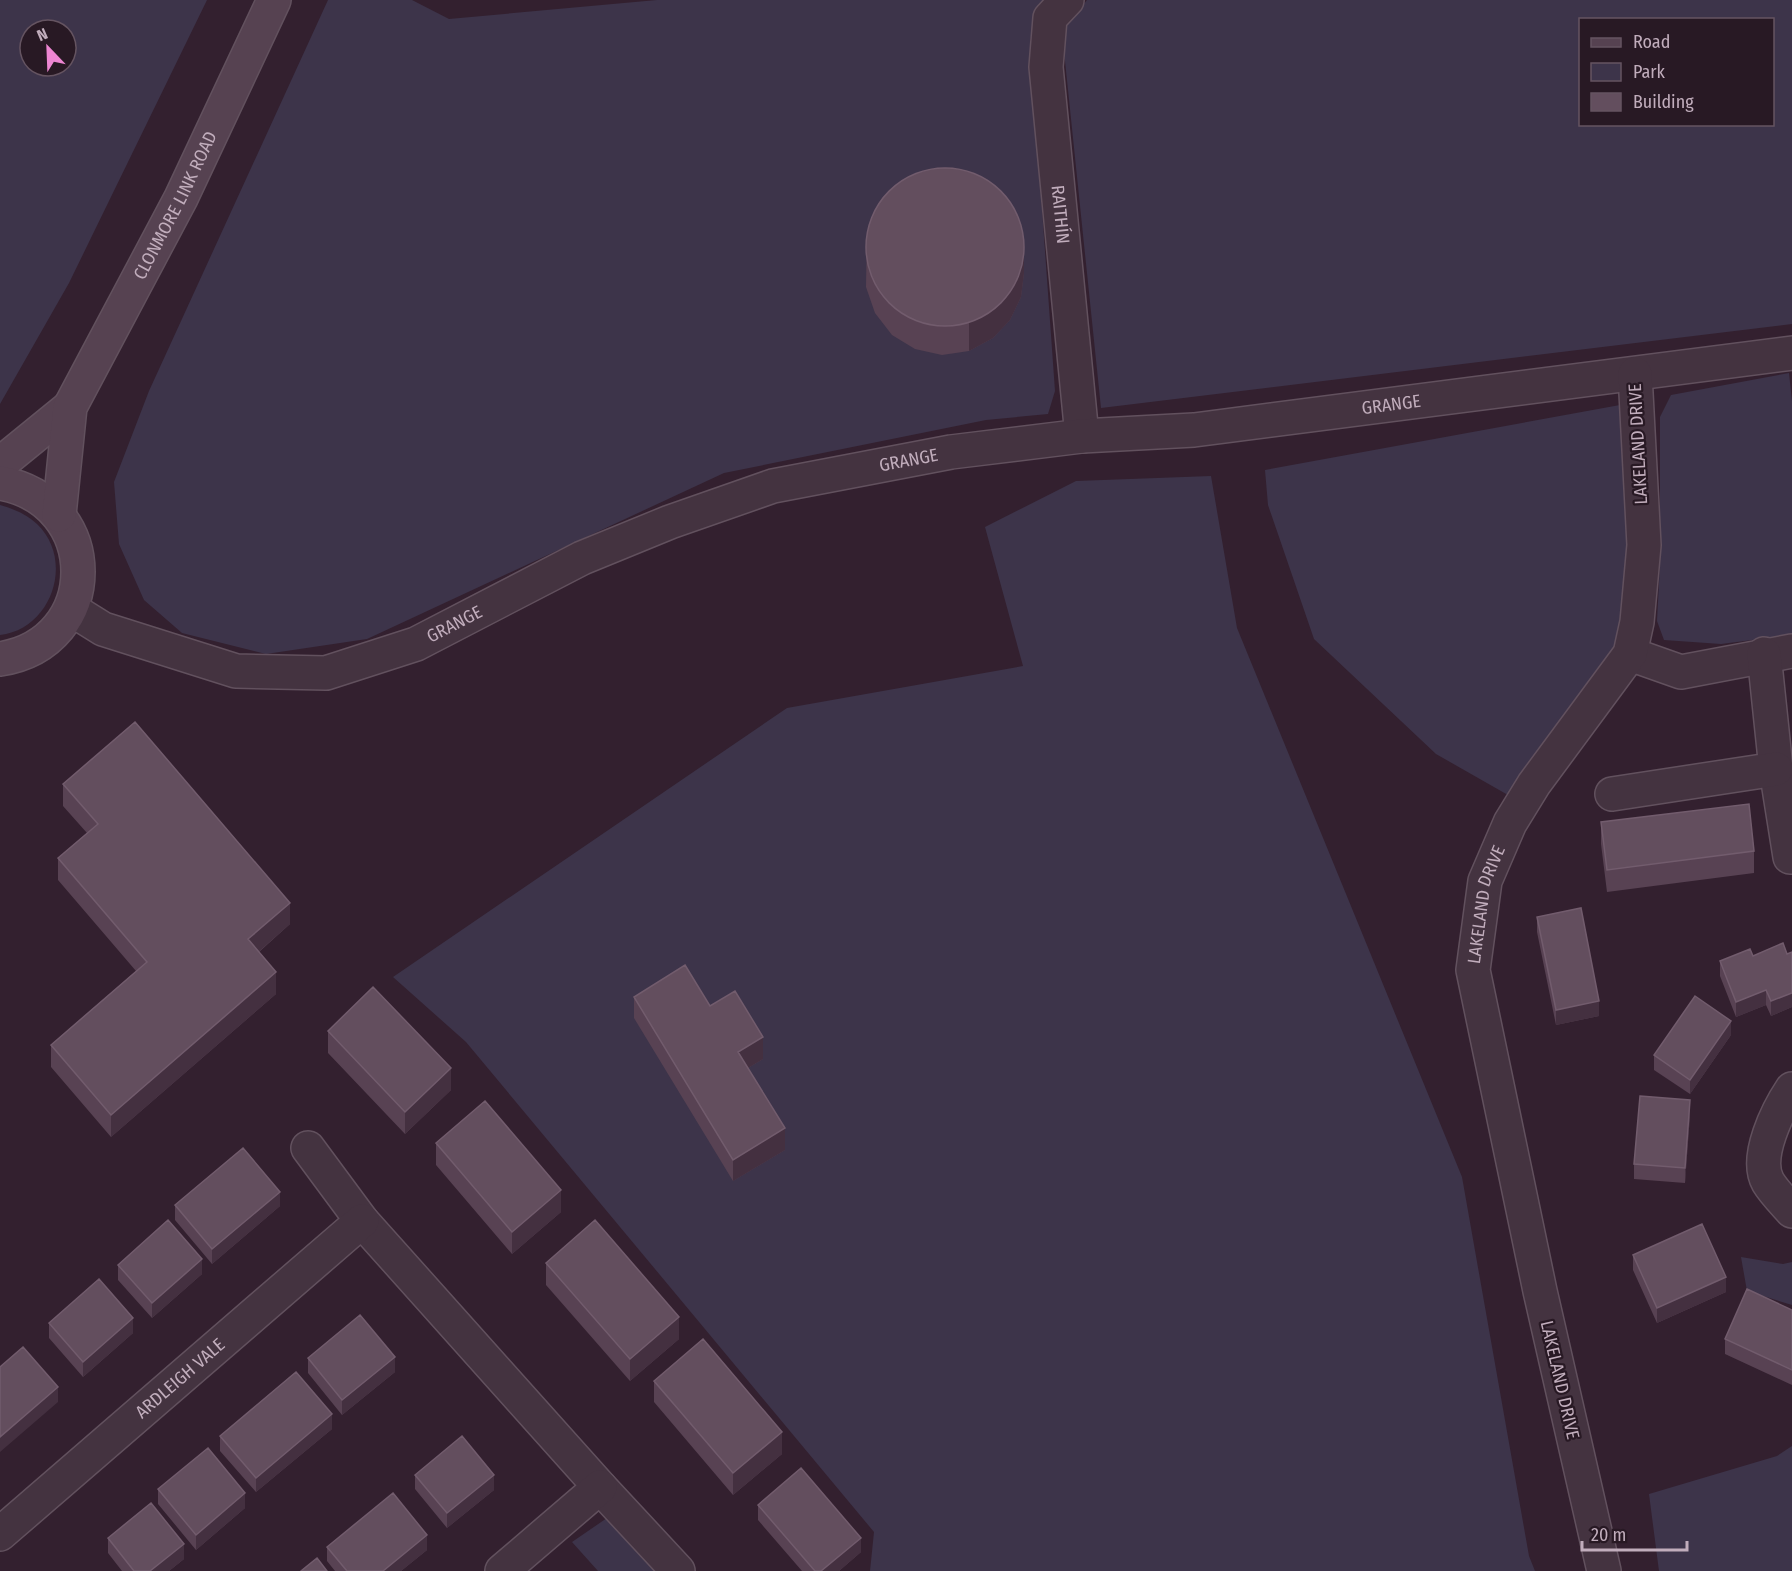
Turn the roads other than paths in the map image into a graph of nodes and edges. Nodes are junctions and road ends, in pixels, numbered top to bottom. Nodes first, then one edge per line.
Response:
1 (274, 0) edge
2 (1067, 0) edge
3 (1792, 353) edge
4 (1635, 374) junction
5 (70, 407) junction
6 (1082, 436) junction
7 (0, 464) edge
8 (0, 483) edge
9 (59, 514) junction
10 (71, 609) junction
11 (1778, 652) edge
12 (1630, 654) junction
13 (5, 661) edge
14 (1776, 769) junction
15 (1612, 794) dead end
16 (1790, 857) dead end
17 (1792, 1089) edge
18 (308, 1148) dead end
19 (1792, 1211) edge
20 (362, 1221) junction
21 (600, 1487) junction
22 (0, 1534) edge
23 (502, 1571) edge
24 (678, 1571) edge
25 (1604, 1571) edge

1 - 5 main road, CLONMORE LINK ROAD
2 - 6 street, RAITHÍN
3 - 4 street, GRANGE
4 - 6 street, GRANGE
4 - 12 street, LAKELAND DRIVE
5 - 7 main road, CLONMORE LINK ROAD
5 - 9 main road, CLONMORE LINK ROAD
6 - 10 street, GRANGE
8 - 9 main road
9 - 10 main road
10 - 13 main road
11 - 12 street
11 - 14 street
12 - 25 street, LAKELAND DRIVE
14 - 15 street
14 - 16 street
17 - 19 street
18 - 20 street
20 - 21 street
20 - 22 street, ARDLEIGH VALE
21 - 23 street
21 - 24 street

